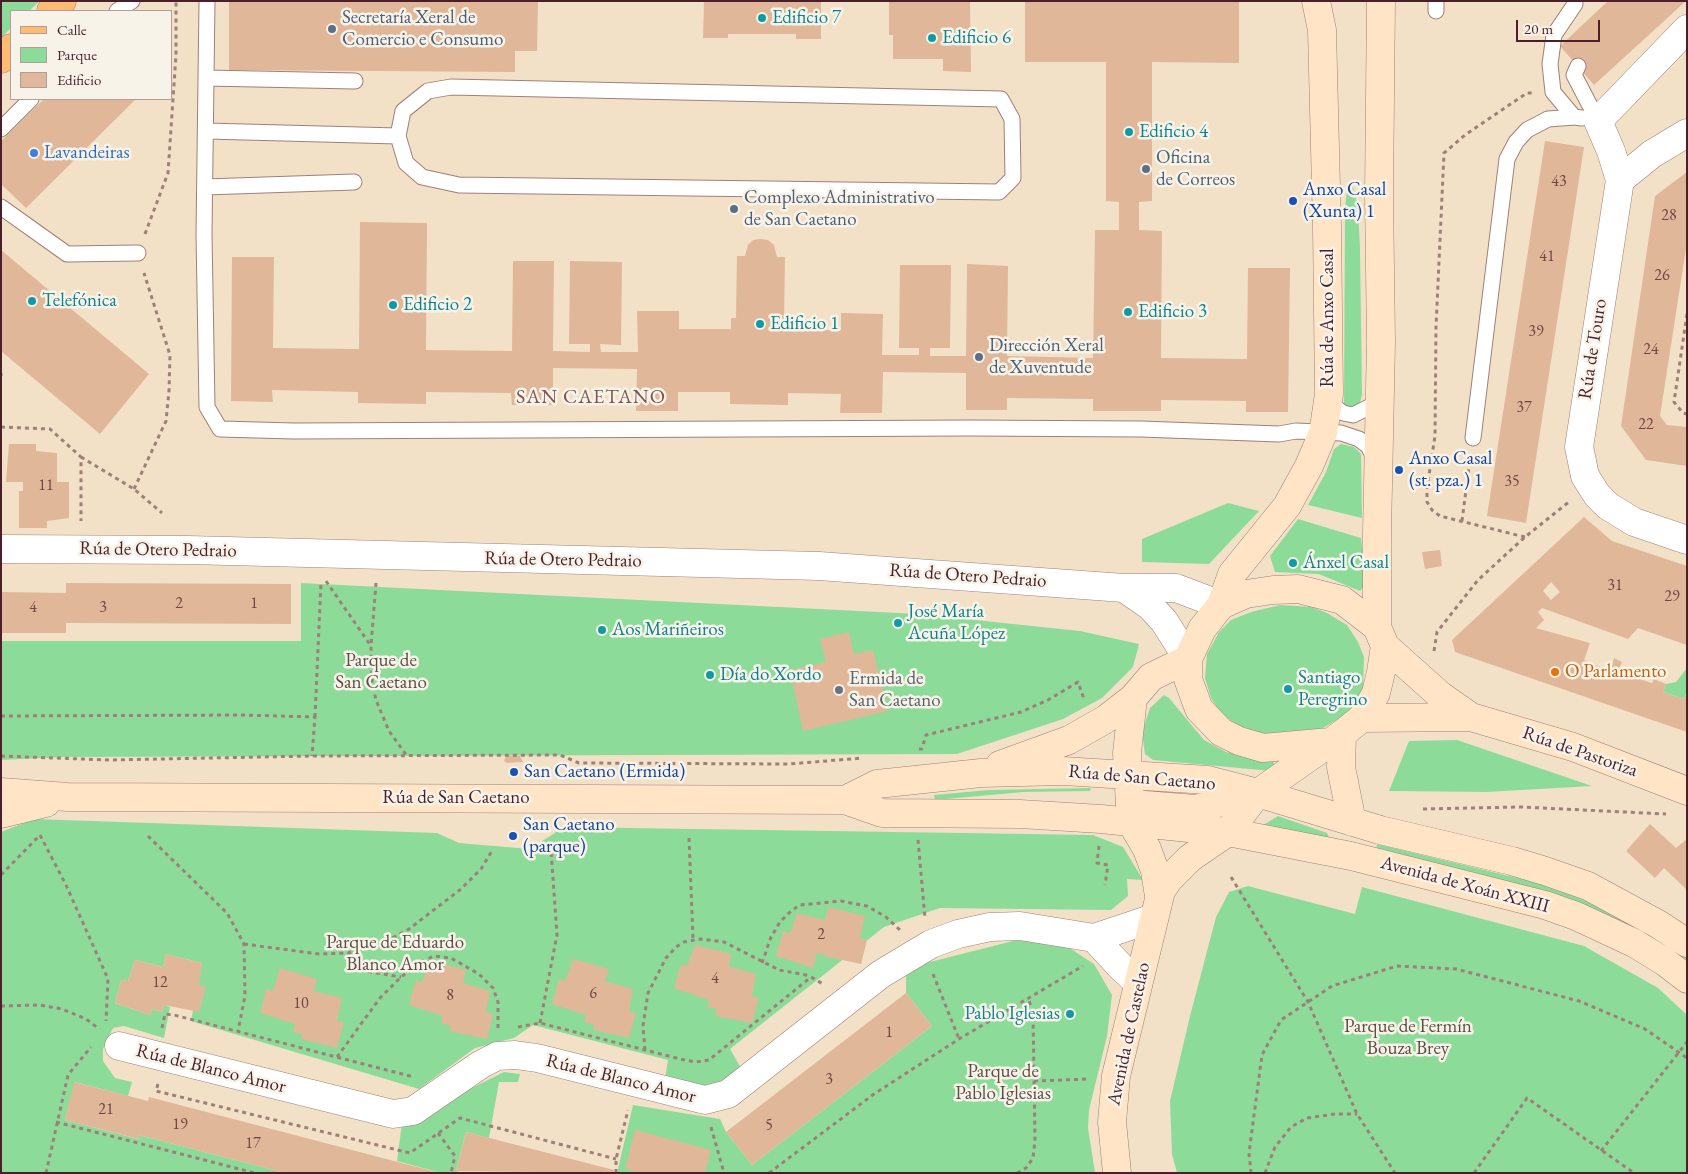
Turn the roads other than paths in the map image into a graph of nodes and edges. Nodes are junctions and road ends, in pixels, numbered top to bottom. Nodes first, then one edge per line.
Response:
1 (62, 1) edge
2 (132, 1) edge
3 (207, 1) edge
4 (1316, 1) edge
5 (1381, 1) edge
6 (1576, 4) dead end
7 (52, 10) edge
8 (118, 10) edge
9 (1687, 29) edge
10 (10, 49) edge
11 (1, 58) edge
12 (1578, 66) dead end
13 (206, 78) junction
14 (355, 81) dead end
15 (29, 100) edge
16 (1586, 119) junction
17 (1, 129) edge
18 (206, 132) junction
19 (1687, 133) edge
20 (398, 136) junction
21 (1620, 180) junction
22 (354, 182) dead end
23 (205, 187) junction
24 (1, 207) edge
25 (138, 252) road end
26 (1328, 394) junction
27 (1380, 395) junction
28 (1323, 433) junction
29 (1473, 438) road end
30 (1378, 465) junction
31 (1687, 540) edge
32 (1, 549) edge
33 (1124, 588) junction
34 (1221, 605) junction
35 (1381, 637) junction
36 (1188, 659) junction
37 (1133, 698) junction
38 (1471, 717) junction
39 (1344, 731) junction
40 (980, 773) junction
41 (1129, 774) junction
42 (1687, 791) edge
43 (1258, 793) junction
44 (845, 800) junction
45 (4, 808) edge
46 (1130, 813) junction
47 (1352, 822) junction
48 (1228, 832) junction
49 (1156, 907) junction
50 (1094, 938) junction
51 (1687, 943) edge
52 (1687, 979) edge
53 (1138, 983) junction
54 (106, 1036) road end
55 (1117, 1173) edge

1 - 7 main road
2 - 8 lane
3 - 13 lane
4 - 26 street, Rúa de Anxo Casal
5 - 27 street
6 - 16 lane
9 - 16 street
10 - 11 main road
12 - 16 lane
13 - 14 lane
13 - 18 lane
15 - 17 lane
16 - 21 street
16 - 29 lane
18 - 20 lane
18 - 23 lane
19 - 21 street
20 - 20 lane
21 - 31 street, Rúa de Touro
22 - 23 lane
23 - 28 lane
24 - 25 lane
26 - 27 lane
26 - 28 street, Rúa de Anxo Casal
27 - 30 street
28 - 30 lane
28 - 34 street, Rúa de Anxo Casal
30 - 35 street
32 - 33 street, Rúa de Otero Pedraio
33 - 34 street, Rúa de Otero Pedraio
33 - 36 street
34 - 35 street
34 - 36 street
35 - 38 street, Rúa de Pastoriza
35 - 39 street
36 - 37 street
36 - 39 street
37 - 40 street
37 - 41 street
38 - 39 street, Rúa de Pastoriza
38 - 42 street, Rúa de Pastoriza
39 - 43 street
39 - 47 street
40 - 41 street, Rúa de San Caetano
40 - 44 street, Rúa de San Caetano
41 - 43 street, Rúa de San Caetano
41 - 46 street
43 - 46 street, Rúa de San Caetano
43 - 47 street, Avenida de Xoán XXIII
43 - 48 street
44 - 45 street, Rúa de San Caetano
44 - 46 street, Rúa de San Caetano
46 - 48 street, Rúa de San Caetano
46 - 49 street
47 - 51 street, Avenida de Xoán XXIII
48 - 49 street
48 - 52 street, Avenida de Xoán XXIII
49 - 50 street, Rúa de Blanco Amor
49 - 53 street, Avenida de Castelao
50 - 53 street
50 - 54 street, Rúa de Blanco Amor
53 - 55 street, Avenida de Castelao

